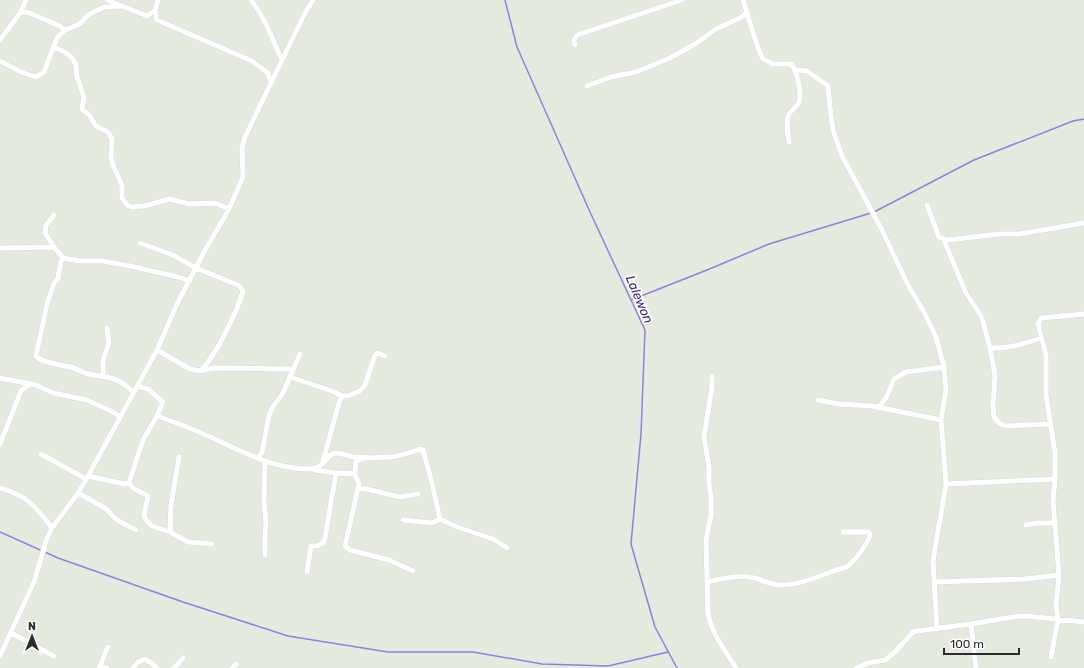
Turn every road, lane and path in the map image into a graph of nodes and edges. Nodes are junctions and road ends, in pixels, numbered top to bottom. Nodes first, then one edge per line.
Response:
1 (26, 0) edge
2 (107, 0) edge
3 (158, 0) edge
4 (251, 0) edge
5 (313, 0) edge
6 (682, 0) edge
7 (743, 0) edge
8 (122, 6) junction
9 (155, 10) junction
10 (20, 13) junction
11 (746, 13) junction
12 (65, 30) junction
13 (0, 40) edge
14 (575, 45) dead end
15 (54, 47) junction
16 (282, 60) junction
17 (0, 61) edge
18 (795, 70) junction
19 (271, 83) junction
20 (587, 86) dead end
21 (789, 142) dead end
22 (927, 205) dead end
23 (229, 209) junction
24 (54, 215) dead end
25 (1084, 223) edge
26 (942, 238) junction
27 (140, 243) dead end
28 (54, 247) junction
29 (0, 248) edge
30 (63, 258) junction
31 (196, 268) junction
32 (190, 281) junction
33 (1084, 314) edge
34 (107, 328) dead end
35 (1041, 338) junction
36 (990, 348) junction
37 (157, 350) junction
38 (300, 354) dead end
39 (385, 356) dead end
40 (944, 367) junction
41 (293, 369) junction
42 (200, 370) junction
43 (102, 376) junction
44 (712, 376) dead end
45 (290, 377) junction
46 (0, 378) edge
47 (30, 384) junction
48 (138, 386) junction
49 (133, 392) junction
50 (342, 396) junction
51 (818, 400) dead end
52 (878, 408) junction
53 (157, 416) junction
54 (120, 417) junction
55 (941, 420) junction
56 (1051, 424) junction
57 (0, 444) edge
58 (41, 454) dead end
59 (179, 456) dead end
60 (258, 458) junction
61 (367, 458) junction
62 (265, 461) junction
63 (322, 465) junction
64 (314, 469) junction
65 (336, 473) junction
66 (355, 474) junction
67 (88, 478) junction
68 (1055, 480) junction
69 (129, 483) junction
70 (946, 484) junction
71 (358, 487) junction
72 (0, 488) edge
73 (78, 493) junction
74 (418, 494) dead end
75 (440, 519) junction
76 (403, 520) dead end
77 (1054, 523) junction
78 (1026, 525) dead end
79 (52, 528) junction
80 (136, 530) dead end
81 (170, 532) junction
82 (843, 532) dead end
83 (212, 544) dead end
84 (507, 548) dead end
85 (265, 555) dead end
86 (413, 571) dead end
87 (307, 572) dead end
88 (1059, 575) junction
89 (707, 582) junction
90 (934, 582) junction
91 (1058, 620) junction
92 (1084, 622) edge
93 (971, 624) junction
94 (937, 629) junction
95 (11, 633) junction
96 (108, 647) dead end
97 (0, 656) edge
98 (54, 656) dead end
99 (1050, 657) dead end
100 (183, 658) dead end
101 (99, 667) edge
102 (107, 668) edge
103 (133, 668) edge
104 (157, 668) edge
105 (174, 668) edge
106 (736, 668) edge
107 (859, 668) edge
108 (976, 668) edge

1 - 10 street
2 - 8 street
3 - 9 street
4 - 16 street
5 - 16 street
6 - 14 street
7 - 11 street
8 - 9 street
8 - 12 street
9 - 19 street
10 - 12 street
10 - 13 street
11 - 18 street
11 - 20 street
12 - 15 street
15 - 17 street
15 - 23 street
16 - 19 street
18 - 21 street
18 - 40 street
19 - 23 street
22 - 26 street
23 - 31 street
24 - 28 street
25 - 26 street
26 - 36 street
27 - 31 street
28 - 29 street
28 - 30 street
30 - 32 street
30 - 43 street
31 - 32 street
31 - 42 street
32 - 37 street
33 - 35 street
34 - 43 street
35 - 36 street
35 - 56 street
36 - 56 street
37 - 42 street
37 - 48 street
38 - 41 street
39 - 50 street
40 - 52 street
40 - 55 street
41 - 42 street
41 - 45 street
43 - 49 street
44 - 89 street
45 - 50 street
45 - 60 street
46 - 47 street
47 - 54 street
47 - 57 street
48 - 49 street
48 - 53 street
49 - 54 street
50 - 63 street
51 - 52 street
52 - 55 street
53 - 60 street
53 - 69 street
54 - 67 street
55 - 70 street
56 - 68 street
58 - 67 street
59 - 81 street
60 - 62 street
61 - 63 street
61 - 66 street
61 - 75 street
62 - 64 street
62 - 85 street
63 - 64 street
64 - 65 street
65 - 66 street
65 - 87 street
66 - 71 street
67 - 69 street
67 - 73 street
68 - 70 street
68 - 77 street
69 - 81 street
70 - 90 street
71 - 74 street
71 - 86 street
72 - 79 street
73 - 79 street
73 - 80 street
75 - 76 street
75 - 84 street
77 - 78 street
77 - 88 street
79 - 95 street
81 - 83 street
82 - 89 street
88 - 90 street
88 - 91 street
89 - 106 street
90 - 94 street
91 - 92 street
91 - 93 street
91 - 99 street
93 - 94 street
93 - 108 street
94 - 107 street
95 - 97 street
95 - 98 street
96 - 101 street
100 - 105 street
101 - 102 street
103 - 104 street

